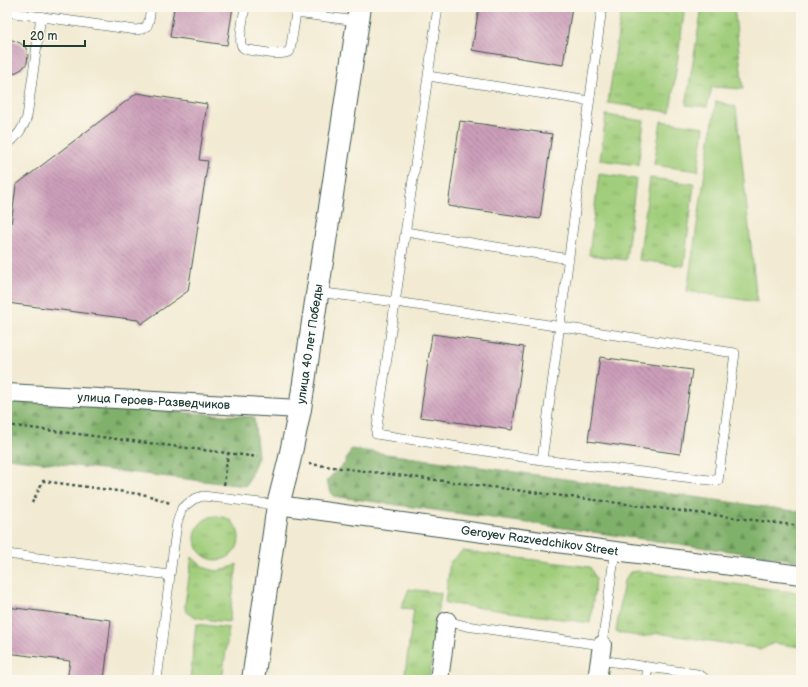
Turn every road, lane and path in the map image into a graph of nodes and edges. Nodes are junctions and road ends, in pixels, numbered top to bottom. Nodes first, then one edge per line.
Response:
1 (151, 7) edge
2 (245, 7) edge
3 (438, 7) edge
4 (602, 7) edge
5 (7, 12) edge
6 (358, 14) edge
7 (41, 16) junction
8 (428, 76) junction
9 (590, 101) junction
10 (7, 145) edge
11 (406, 232) junction
12 (568, 259) junction
13 (317, 292) junction
14 (396, 302) junction
15 (560, 326) junction
16 (7, 393) edge
17 (300, 409) junction
18 (7, 425) edge
19 (228, 453) junction
20 (258, 457) dead end
21 (542, 460) junction
22 (307, 463) dead end
23 (224, 487) dead end
24 (32, 503) dead end
25 (278, 505) junction
26 (182, 508) junction
27 (801, 526) edge
28 (615, 551) junction
29 (7, 554) edge
30 (170, 575) junction
31 (801, 575) edge
32 (447, 621) joint
33 (601, 652) junction
34 (648, 667) junction
35 (157, 680) edge
36 (254, 680) edge
37 (439, 680) edge
38 (597, 680) edge
39 (646, 680) edge
40 (705, 680) edge

1 - 7 lane
2 - 6 lane
3 - 8 lane
4 - 9 lane
5 - 7 lane
6 - 13 street, улица 40 лет Победы
7 - 10 lane
8 - 9 lane
8 - 11 lane
9 - 12 lane
11 - 12 lane
11 - 14 lane
12 - 15 lane
13 - 14 lane
13 - 17 street, улица 40 лет Победы
14 - 15 lane
14 - 21 lane
15 - 21 lane
15 - 21 lane
16 - 17 street, улица Героев-Разведчиков
17 - 25 street, улица 40 лет Победы
18 - 19 path
19 - 20 path
19 - 23 path
22 - 27 path
24 - 26 path
25 - 26 lane
25 - 28 street, Geroyev Razvedchikov Street
25 - 36 street, улица 40 лет Победы
26 - 30 lane
28 - 31 street, Geroyev Razvedchikov Street
28 - 33 lane
29 - 30 lane
30 - 35 lane
32 - 33 lane
32 - 37 street
33 - 34 lane
33 - 38 street
34 - 39 lane
34 - 40 lane

